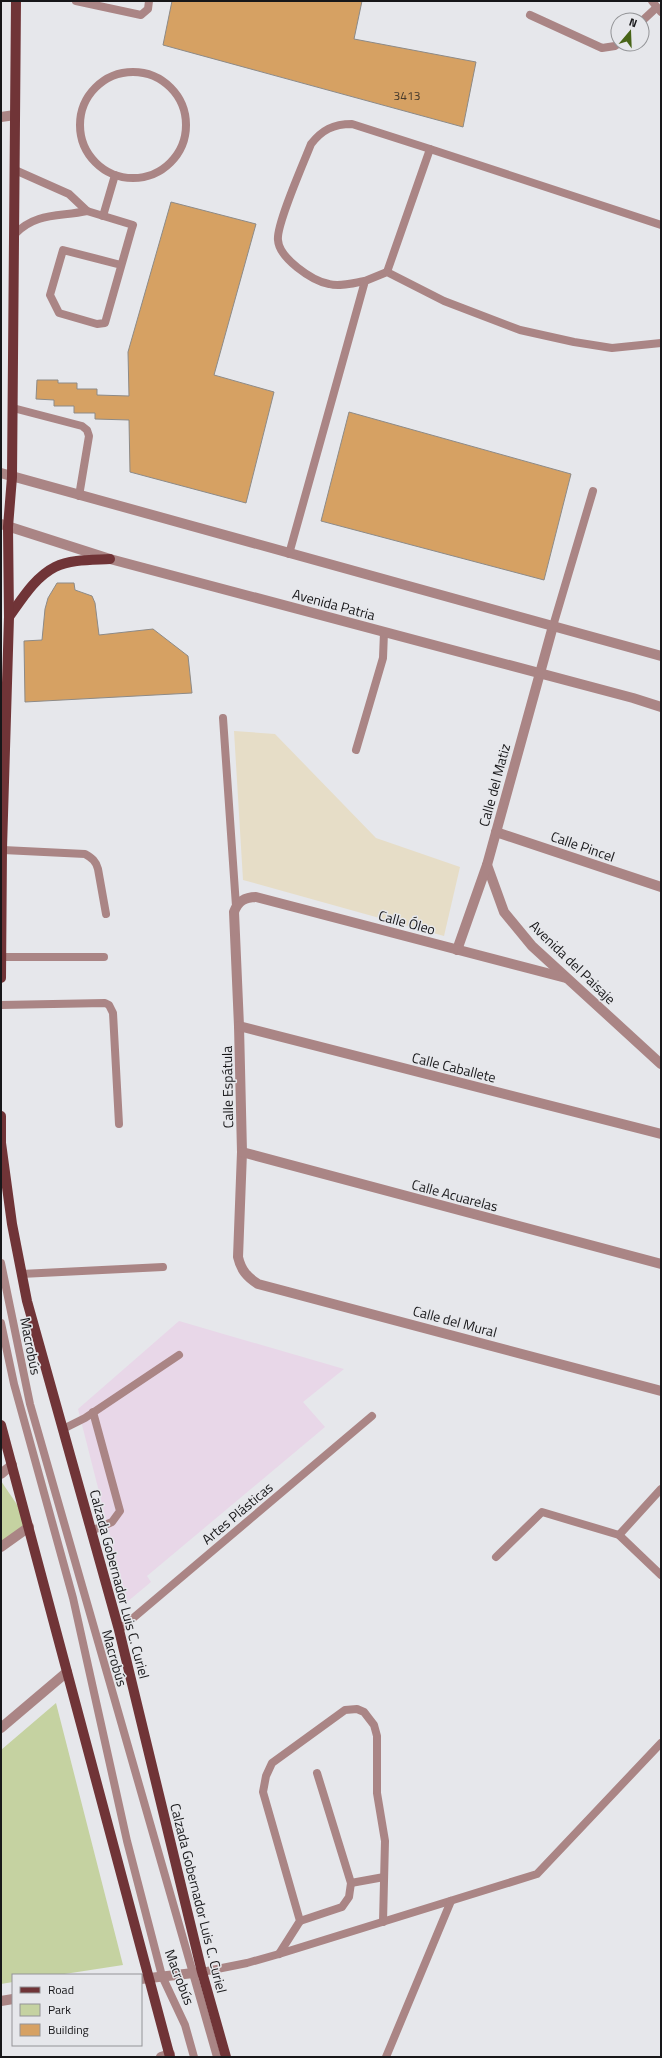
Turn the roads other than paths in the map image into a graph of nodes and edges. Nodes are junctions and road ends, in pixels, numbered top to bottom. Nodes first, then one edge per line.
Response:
1 (16, 1) edge
2 (76, 1) edge
3 (150, 1) edge
4 (530, 15) dead end
5 (610, 47) edge
6 (15, 115) junction
7 (1, 117) edge
8 (430, 149) junction
9 (15, 170) junction
10 (115, 174) junction
11 (87, 211) junction
12 (103, 216) junction
13 (661, 226) edge
14 (15, 234) junction
15 (121, 265) junction
16 (387, 272) junction
17 (365, 280) junction
18 (661, 343) edge
19 (13, 408) junction
20 (1, 474) edge
21 (12, 477) junction
22 (594, 491) dead end
23 (79, 496) junction
24 (5, 525) edge
25 (289, 554) junction
26 (110, 559) junction
27 (9, 617) junction
28 (552, 626) junction
29 (384, 632) junction
30 (661, 656) edge
31 (540, 674) junction
32 (661, 707) edge
33 (223, 718) dead end
34 (356, 750) dead end
35 (3, 794) edge
36 (496, 832) junction
37 (3, 850) junction
38 (487, 865) junction
39 (661, 887) edge
40 (239, 903) junction
41 (106, 914) dead end
42 (457, 950) junction
43 (1, 957) edge
44 (104, 957) dead end
45 (1, 978) edge
46 (566, 978) junction
47 (1, 1005) edge
48 (239, 1026) junction
49 (661, 1064) edge
50 (1, 1116) edge
51 (119, 1124) dead end
52 (661, 1134) edge
53 (242, 1152) junction
54 (1, 1263) edge
55 (661, 1264) edge
56 (163, 1267) dead end
57 (244, 1273) joint
58 (21, 1274) junction
59 (1, 1323) edge
60 (179, 1355) dead end
61 (661, 1391) edge
62 (94, 1412) junction
63 (372, 1416) dead end
64 (1, 1425) edge
65 (63, 1429) junction
66 (5, 1469) edge
67 (661, 1489) edge
68 (29, 1527) junction
69 (91, 1531) junction
70 (619, 1535) junction
71 (1, 1547) edge
72 (496, 1557) dead end
73 (661, 1574) edge
74 (119, 1630) junction
75 (67, 1672) junction
76 (1, 1728) edge
77 (661, 1743) edge
78 (317, 1773) dead end
79 (384, 1877) junction
80 (351, 1883) junction
81 (451, 1901) junction
82 (300, 1921) junction
83 (383, 1922) junction
84 (279, 1954) junction
85 (202, 1972) junction
86 (192, 1973) junction
87 (162, 1976) junction
88 (145, 1979) edge
89 (12, 1999) edge
90 (1, 2001) edge
91 (167, 2056) edge
92 (194, 2057) edge
93 (217, 2057) edge
94 (226, 2057) edge
95 (386, 2057) edge

1 - 6 main road
2 - 3 lane
4 - 5 lane
6 - 7 street
6 - 9 main road
8 - 13 lane
8 - 16 lane
8 - 17 lane
9 - 11 lane
9 - 14 main road
10 - 10 lane
10 - 12 lane
11 - 12 lane
11 - 14 lane
12 - 15 lane
14 - 19 main road
15 - 15 lane
16 - 17 lane
16 - 18 lane
17 - 25 lane
19 - 21 main road
19 - 23 lane
20 - 21 street
21 - 23 street
21 - 24 main road
22 - 28 lane
23 - 25 street
24 - 26 street, Avenida Patria
24 - 27 main road
25 - 28 street
26 - 27 main road
26 - 29 street, Avenida Patria
27 - 35 main road
28 - 30 street
28 - 31 street, Calle del Matiz
29 - 31 street, Avenida Patria
29 - 34 lane
31 - 32 street, Avenida Patria
31 - 36 street, Calle del Matiz
33 - 40 lane
35 - 37 main road
36 - 38 street, Calle del Matiz
36 - 39 street, Calle Pincel
37 - 41 lane
37 - 43 main road
38 - 42 street, Calle del Matiz
38 - 46 street, Avenida del Paisaje
40 - 42 street, Calle Óleo
40 - 48 street, Calle Espátula
42 - 46 street, Calle Óleo
43 - 44 lane
43 - 45 main road
46 - 49 street, Avenida del Paisaje
47 - 51 lane
48 - 52 street, Calle Caballete
48 - 53 street, Calle Espátula
50 - 58 main road, Calzada Gobernador Luis C. Curiel
53 - 55 street, Calle Acuarelas
53 - 57 street, Calle Espátula
54 - 86 lane, Macrobús
56 - 58 lane
57 - 61 street, Calle del Mural
58 - 65 main road, Calzada Gobernador Luis C. Curiel
59 - 87 lane, Macrobús
60 - 62 lane
62 - 65 lane
62 - 69 lane
63 - 74 lane, Artes Plásticas
64 - 66 main road
65 - 69 main road, Calzada Gobernador Luis C. Curiel
66 - 68 main road
67 - 70 lane
68 - 71 street
68 - 75 main road
69 - 74 main road, Calzada Gobernador Luis C. Curiel
70 - 72 lane
70 - 73 lane
74 - 85 main road, Calzada Gobernador Luis C. Curiel
75 - 76 street
75 - 88 main road
77 - 81 lane
78 - 80 lane
79 - 80 lane
79 - 82 lane
79 - 83 lane
80 - 82 lane
81 - 83 lane
81 - 95 lane
82 - 84 lane
83 - 84 lane
84 - 85 lane
85 - 86 street
85 - 94 main road, Calzada Gobernador Luis C. Curiel
86 - 87 street
86 - 93 lane, Macrobús
87 - 88 street
87 - 92 lane, Macrobús
88 - 91 main road
89 - 90 street

